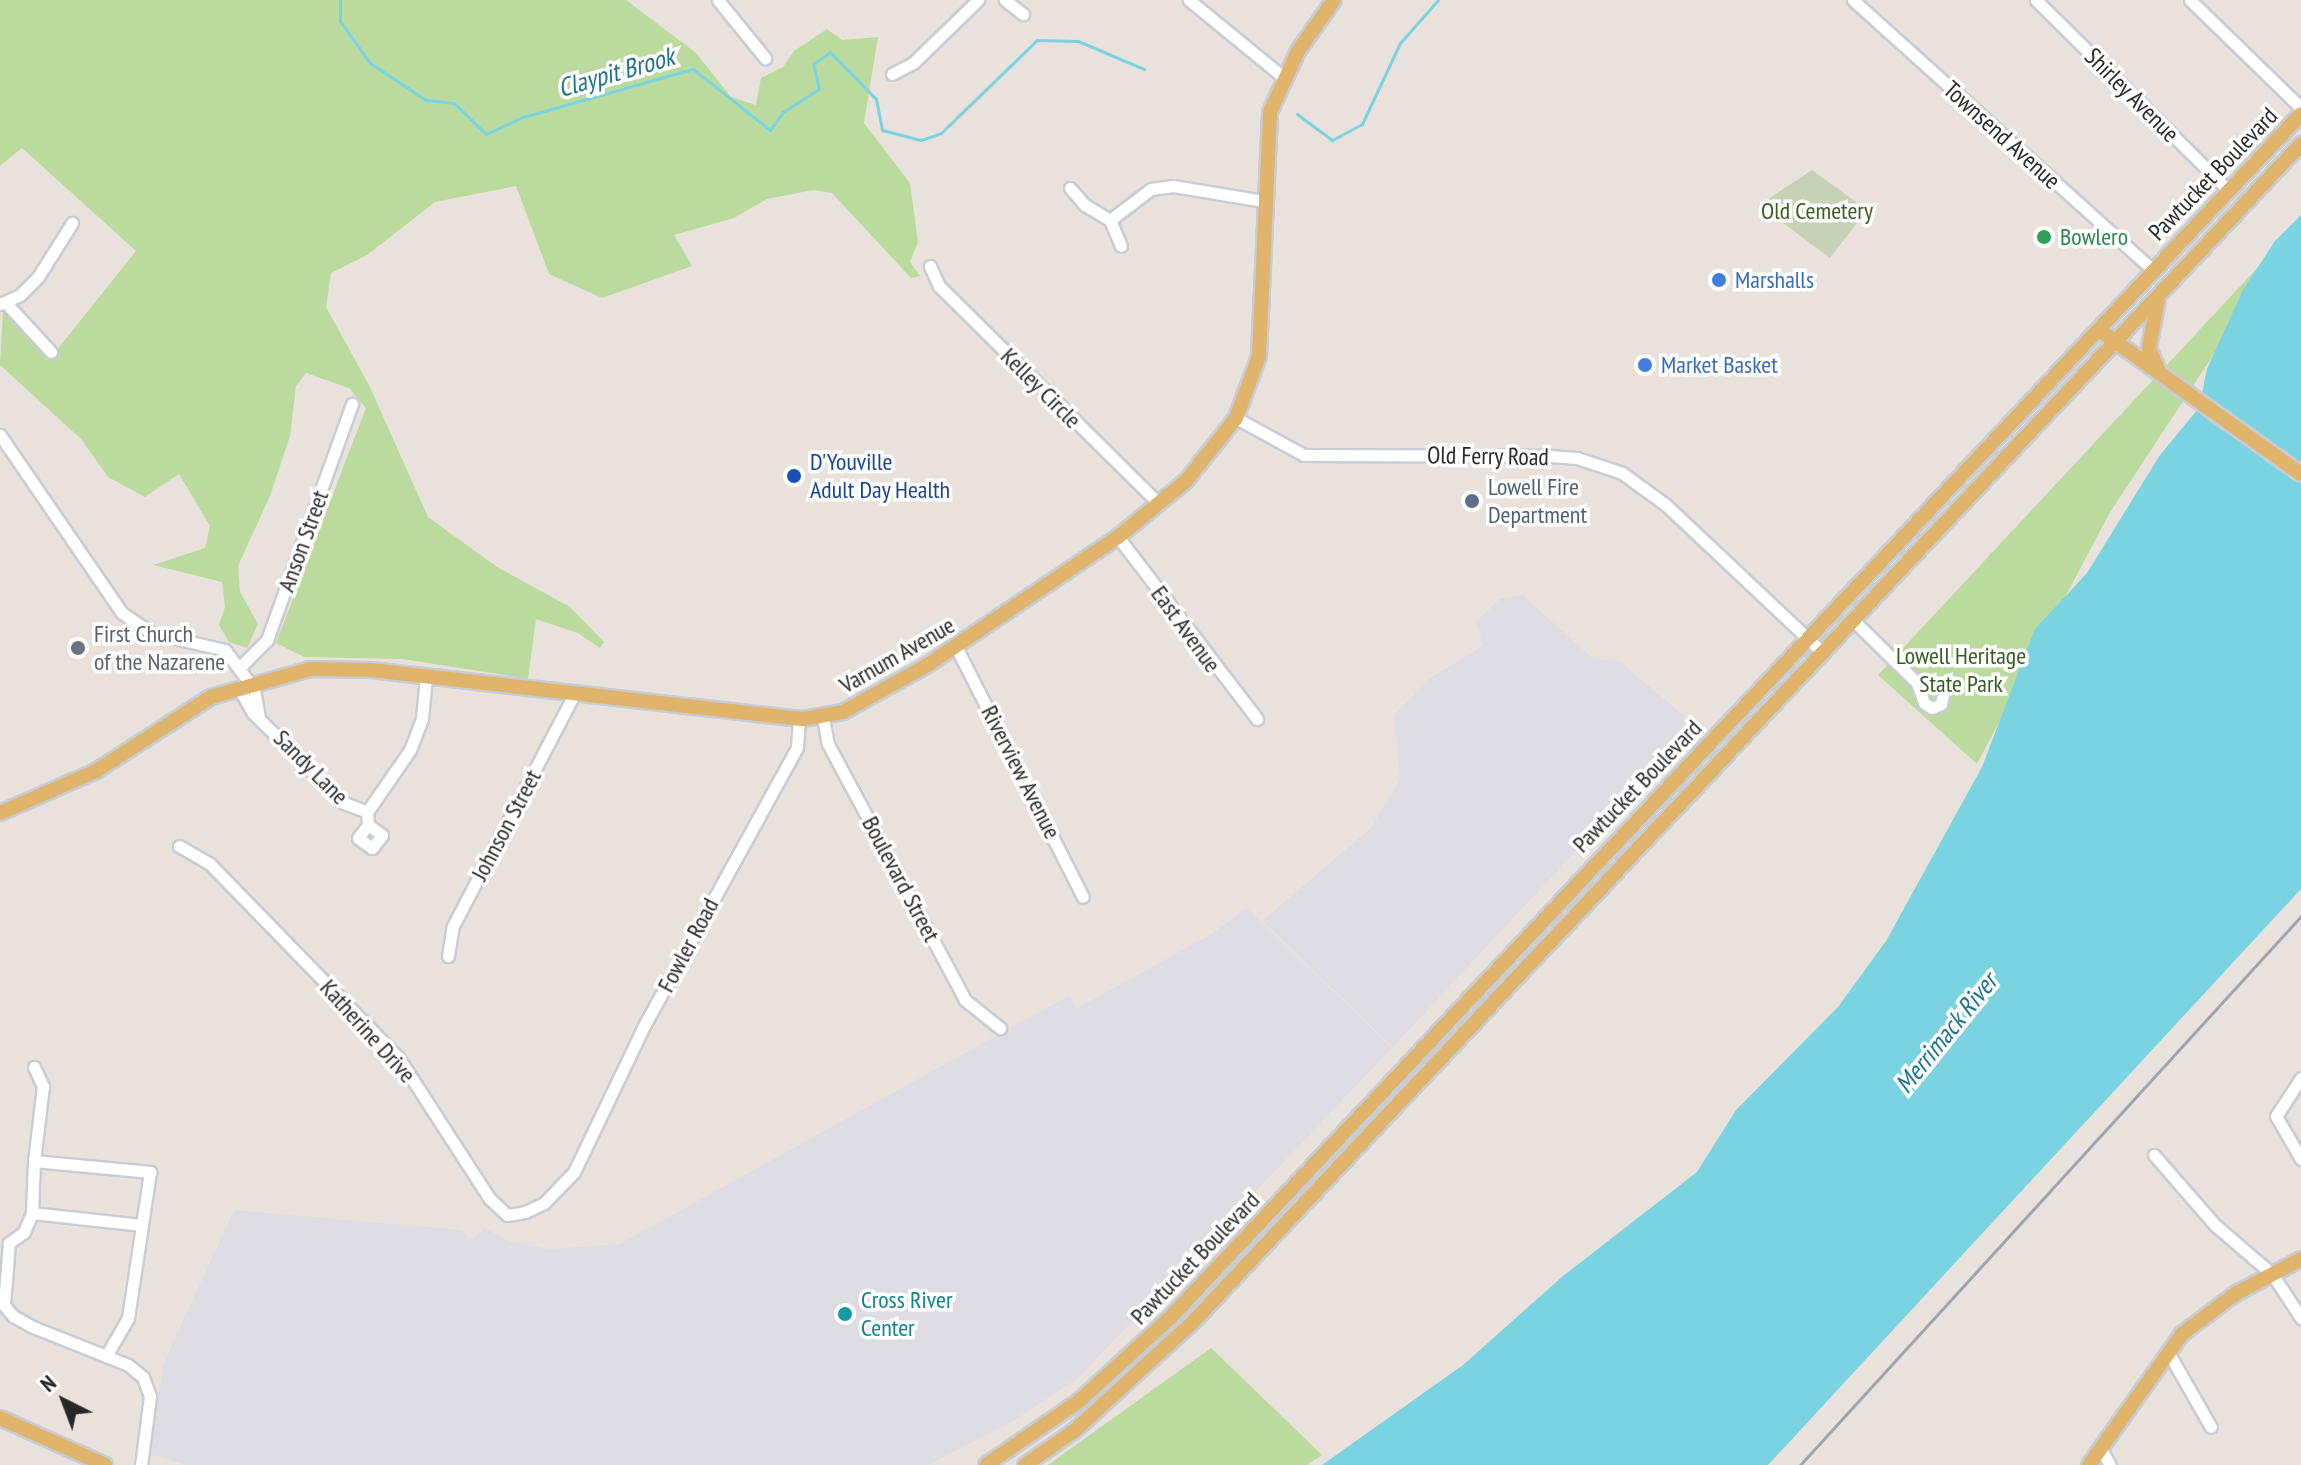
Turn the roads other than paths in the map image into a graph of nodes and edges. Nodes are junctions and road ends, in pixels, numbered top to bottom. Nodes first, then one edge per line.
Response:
1 (719, 0) edge
2 (978, 0) edge
3 (1005, 0) edge
4 (1189, 0) edge
5 (1334, 0) edge
6 (2036, 0) edge
7 (2190, 0) edge
8 (1858, 1) edge
9 (1023, 14) dead end
10 (765, 58) dead end
11 (892, 74) dead end
12 (1283, 77) junction
13 (2301, 108) edge
14 (2301, 114) edge
15 (2301, 144) edge
16 (1070, 188) dead end
17 (2228, 190) junction
18 (1264, 201) junction
19 (1110, 220) junction
20 (72, 223) dead end
21 (1121, 246) dead end
22 (930, 266) dead end
23 (2152, 269) junction
24 (2176, 274) junction
25 (3, 303) edge
26 (2096, 328) junction
27 (2113, 339) junction
28 (51, 352) dead end
29 (2159, 371) junction
30 (352, 404) dead end
31 (1236, 418) junction
32 (0, 435) edge
33 (2301, 474) edge
34 (1159, 504) junction
35 (1118, 537) junction
36 (1853, 620) junction
37 (1807, 638) junction
38 (956, 647) junction
39 (1822, 652) junction
40 (239, 668) junction
41 (426, 678) junction
42 (1917, 683) dead end
43 (246, 684) junction
44 (573, 696) junction
45 (823, 717) junction
46 (799, 719) junction
47 (1257, 719) dead end
48 (0, 813) edge
49 (179, 846) dead end
50 (1083, 897) dead end
51 (448, 956) dead end
52 (1000, 1028) dead end
53 (34, 1067) dead end
54 (2301, 1078) edge
55 (2154, 1155) dead end
56 (2301, 1159) edge
57 (34, 1161) junction
58 (574, 1172) joint
59 (32, 1213) junction
60 (142, 1225) junction
61 (2301, 1259) edge
62 (2272, 1274) junction
63 (2301, 1318) edge
64 (2168, 1352) junction
65 (106, 1356) junction
66 (6, 1422) edge
67 (2211, 1427) dead end
68 (2101, 1449) junction
69 (84, 1465) edge
70 (105, 1465) edge
71 (141, 1465) edge
72 (986, 1465) edge
73 (1025, 1465) edge
74 (2089, 1465) edge
75 (2110, 1465) edge

1 - 10 street
2 - 11 street
3 - 9 street
4 - 12 street
5 - 12 main road, Varnum Avenue
6 - 17 street, Shirley Avenue
7 - 13 street
8 - 23 street, Townsend Avenue
12 - 18 main road, Varnum Avenue
14 - 17 main road, Pawtucket Boulevard
15 - 24 main road, Pawtucket Boulevard
16 - 19 street
17 - 23 main road, Pawtucket Boulevard
18 - 19 street
18 - 31 main road, Varnum Avenue
19 - 21 street
20 - 25 street
22 - 34 street, Kelley Circle
23 - 26 main road, Pawtucket Boulevard
24 - 27 main road, Pawtucket Boulevard
24 - 29 main road
25 - 28 street
26 - 27 main road
26 - 37 main road, Pawtucket Boulevard
27 - 29 main road
27 - 36 main road, Pawtucket Boulevard
29 - 33 main road
30 - 40 street, Anson Street
31 - 34 main road, Varnum Avenue
31 - 37 street, Old Ferry Road
32 - 40 street
34 - 35 main road, Varnum Avenue
35 - 38 main road, Varnum Avenue
35 - 47 street, East Avenue
36 - 39 main road, Pawtucket Boulevard
36 - 42 street
37 - 39 street, Old Ferry Road
37 - 72 main road, Pawtucket Boulevard
38 - 45 main road, Varnum Avenue
38 - 50 street, Riverview Avenue
39 - 73 main road, Pawtucket Boulevard
40 - 43 street, Sandy Lane
41 - 43 main road, Varnum Avenue
41 - 43 street, Sandy Lane
41 - 44 main road, Varnum Avenue
43 - 48 main road, Varnum Avenue
44 - 46 main road, Varnum Avenue
44 - 51 street, Johnson Street
45 - 46 main road, Varnum Avenue
45 - 52 street, Boulevard Street
46 - 58 street, Fowler Road
49 - 58 street, Katherine Drive
53 - 57 street
54 - 56 street
55 - 62 street
57 - 59 street
57 - 60 street
59 - 60 street
59 - 65 street
60 - 65 street
61 - 62 main road
62 - 63 street
62 - 64 main road
64 - 67 street
64 - 68 main road
65 - 71 street
66 - 69 main road
66 - 70 main road
68 - 74 main road
68 - 75 street

